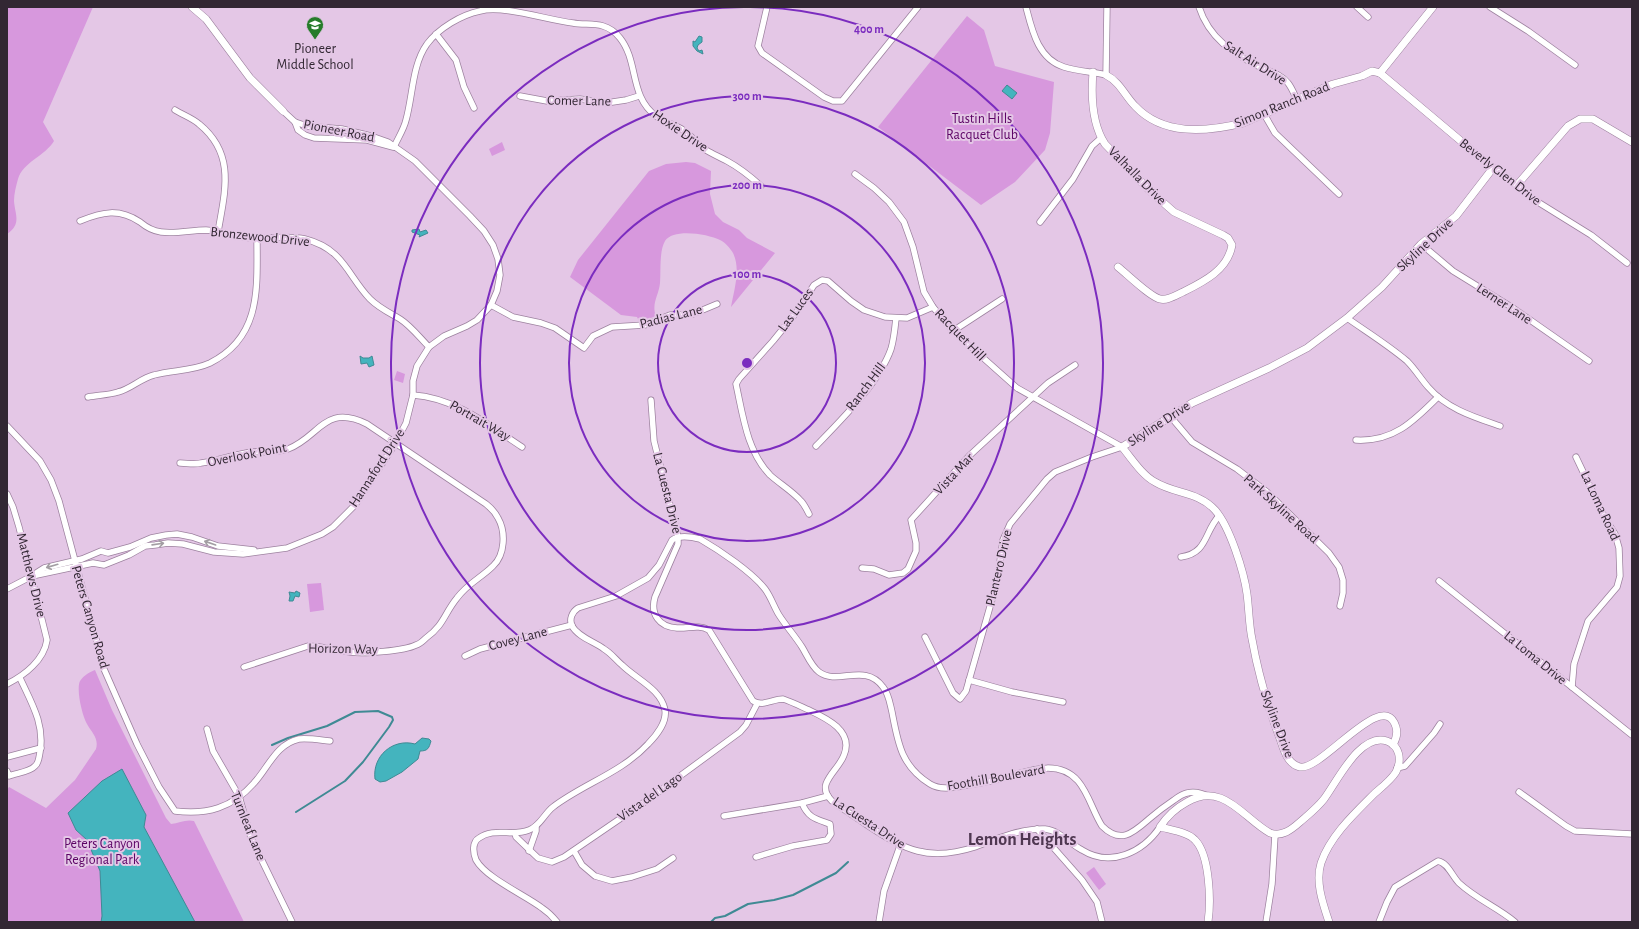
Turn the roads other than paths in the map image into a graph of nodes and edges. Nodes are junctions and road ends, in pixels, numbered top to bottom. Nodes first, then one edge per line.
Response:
1 (192, 7) edge
2 (767, 7) edge
3 (918, 7) edge
4 (1026, 7) edge
5 (1107, 7) edge
6 (1199, 7) edge
7 (1357, 7) edge
8 (1433, 7) edge
9 (1490, 7) edge
10 (510, 9) edge
11 (1368, 16) dead end
12 (436, 34) junction
13 (1575, 66) dead end
14 (1093, 72) junction
15 (1380, 73) junction
16 (1106, 75) junction
17 (520, 96) dead end
18 (639, 96) junction
19 (1297, 100) junction
20 (474, 108) dead end
21 (175, 110) dead end
22 (283, 111) joint
23 (1264, 114) junction
24 (295, 122) junction
25 (1101, 138) junction
26 (1632, 142) edge
27 (394, 147) junction
28 (1493, 168) junction
29 (855, 174) dead end
30 (1517, 185) junction
31 (761, 186) dead end
32 (1339, 194) dead end
33 (80, 221) dead end
34 (1040, 222) dead end
35 (218, 232) junction
36 (258, 238) junction
37 (1421, 244) junction
38 (1627, 263) dead end
39 (1118, 267) dead end
40 (1002, 299) dead end
41 (717, 304) dead end
42 (491, 305) junction
43 (933, 307) junction
44 (896, 318) junction
45 (1347, 318) junction
46 (953, 331) junction
47 (428, 347) junction
48 (1589, 361) dead end
49 (1075, 365) dead end
50 (413, 395) junction
51 (88, 397) dead end
52 (1438, 397) junction
53 (1032, 398) junction
54 (651, 400) dead end
55 (1170, 416) junction
56 (7, 426) edge
57 (1500, 426) dead end
58 (1356, 440) dead end
59 (395, 444) junction
60 (816, 446) dead end
61 (522, 447) dead end
62 (1122, 447) junction
63 (1576, 457) dead end
64 (180, 463) dead end
65 (7, 494) edge
66 (809, 514) dead end
67 (1219, 516) junction
68 (678, 537) junction
69 (262, 551) junction
70 (1181, 557) dead end
71 (74, 560) junction
72 (76, 567) junction
73 (862, 568) dead end
74 (32, 576) junction
75 (1439, 580) dead end
76 (7, 589) edge
77 (1340, 606) dead end
78 (572, 625) junction
79 (925, 637) dead end
80 (466, 656) dead end
81 (244, 667) dead end
82 (20, 678) junction
83 (969, 680) junction
84 (7, 684) edge
85 (1572, 687) junction
86 (1063, 702) dead end
87 (757, 704) junction
88 (1440, 724) dead end
89 (207, 729) dead end
90 (1632, 735) edge
91 (330, 741) dead end
92 (1393, 744) junction
93 (41, 748) junction
94 (7, 757) edge
95 (1397, 768) junction
96 (7, 771) edge
97 (1519, 792) dead end
98 (239, 796) junction
99 (828, 796) junction
100 (1208, 796) junction
101 (802, 803) junction
102 (724, 816) dead end
103 (536, 826) junction
104 (1160, 827) junction
105 (1037, 829) junction
106 (515, 833) junction
107 (1632, 834) edge
108 (1276, 835) junction
109 (900, 846) junction
110 (529, 851) junction
111 (574, 851) junction
112 (756, 857) dead end
113 (673, 858) dead end
114 (292, 922) edge
115 (558, 922) edge
116 (879, 922) edge
117 (1102, 922) edge
118 (1208, 922) edge
119 (1266, 922) edge
120 (1329, 922) edge
121 (1380, 922) edge
122 (1515, 922) edge

1 - 22 street, Pioneer Road
2 - 3 street
4 - 14 street
5 - 16 street
6 - 19 street, Salt Air Drive
7 - 11 street
8 - 15 street
9 - 13 street
10 - 12 street, Hoxie Drive
10 - 18 street, Hoxie Drive
12 - 20 street
12 - 27 street, Hoxie Drive
14 - 16 street
14 - 25 street, Valhalla Drive
15 - 19 street, Simon Ranch Road
15 - 28 street, Beverly Glen Drive
16 - 23 street, Simon Ranch Road
17 - 18 street, Comer Lane
18 - 31 street, Hoxie Drive
19 - 23 street, Simon Ranch Road
21 - 35 street
22 - 24 street, Pioneer Road
23 - 32 street
24 - 27 street, Pioneer Road
24 - 27 street, Pioneer Road
25 - 34 street
25 - 39 street, Valhalla Drive
26 - 30 street
27 - 42 street, Hannaford Drive
28 - 30 street, Beverly Glen Drive
28 - 37 street, Skyline Drive
29 - 43 street, Racquet Hill
30 - 38 street, Beverly Glen Drive
33 - 35 street, Bronzewood Drive
35 - 36 street, Bronzewood Drive
36 - 47 street, Bronzewood Drive
36 - 51 street
37 - 45 street, Skyline Drive
37 - 48 street, Lerner Lane
40 - 46 street
41 - 42 street, Padias Lane
42 - 47 street, Hannaford Drive
43 - 44 street, Las Luces
43 - 46 street, Racquet Hill
44 - 60 street, Ranch Hill
44 - 66 street, Las Luces
45 - 52 street
45 - 55 street, Skyline Drive
46 - 53 street, Racquet Hill
47 - 50 street, Hannaford Drive
49 - 53 street, Vista Mar
50 - 59 street, Hannaford Drive
50 - 61 street, Portrait Way
52 - 57 street
52 - 58 street
53 - 62 street, Racquet Hill
53 - 73 street, Vista Mar
54 - 68 street, La Cuesta Drive
55 - 62 street, Skyline Drive
55 - 77 street, Park Skyline Road
56 - 71 street, Peters Canyon Road
59 - 64 street, Overlook Point
59 - 69 street, Hannaford Drive
59 - 81 street, Horizon Way
62 - 67 street, Skyline Drive
62 - 83 street, Plantero Drive
63 - 85 street, La Loma Road
65 - 74 street, Matthews Drive
67 - 70 street
67 - 92 street, Skyline Drive
68 - 78 street
68 - 87 street, La Cuesta Drive
68 - 100 street, Foothill Boulevard
69 -> 71 street, Hannaford Drive
72 -> 69 street, Hannaford Drive
71 - 72 street, Peters Canyon Road
71 -> 74 street, Hannaford Drive
72 - 74 street, Hannaford Drive
72 - 98 street, Peters Canyon Road
74 - 76 street
74 - 82 street, Matthews Drive
75 - 85 street, La Loma Drive
78 - 80 street, Covey Lane
78 - 103 street
79 - 83 street, Plantero Drive
82 - 84 street
82 - 93 street
83 - 86 street
85 - 90 street, La Loma Drive
87 - 99 street, La Cuesta Drive
87 - 111 street, Vista del Lago
88 - 95 street
89 - 98 street, Turnleaf Lane
91 - 98 street
92 - 95 street
92 - 108 street
93 - 94 street
93 - 96 street
95 - 120 street
97 - 107 street
98 - 114 street, Turnleaf Lane
99 - 101 street
99 - 109 street, La Cuesta Drive
100 - 104 street
100 - 108 street
101 - 102 street
101 - 112 street
103 - 106 street
103 - 110 street
104 - 105 street, La Cuesta Drive
104 - 118 street
105 - 109 street, La Cuesta Drive
105 - 117 street
106 - 110 street, Vista del Lago
106 - 115 street
108 - 119 street
109 - 116 street
110 - 111 street, Vista del Lago
111 - 113 street
121 - 122 street

